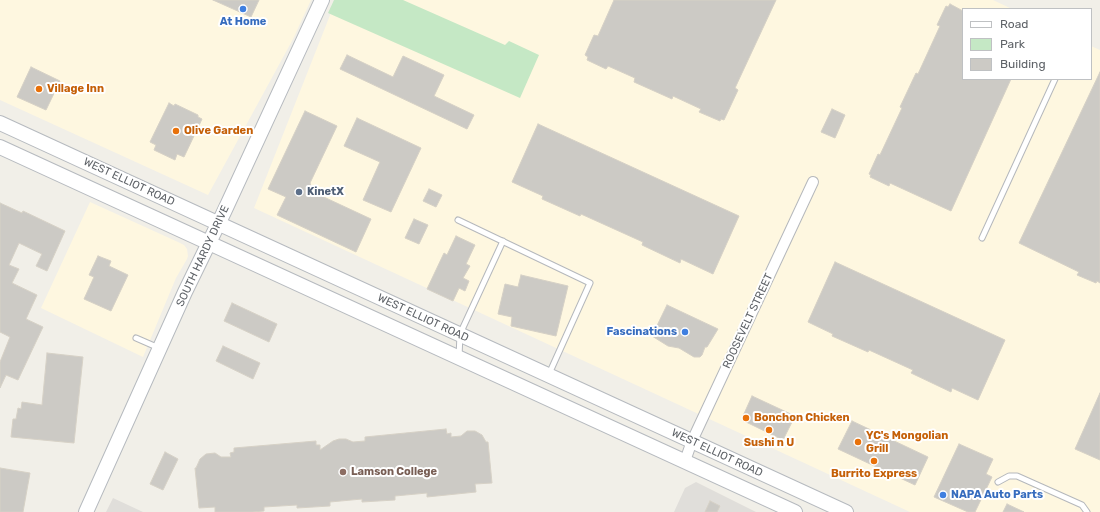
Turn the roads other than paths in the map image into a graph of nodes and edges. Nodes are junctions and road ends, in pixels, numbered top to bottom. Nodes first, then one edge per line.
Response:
1 (322, 0) edge
2 (1055, 80) edge
3 (0, 123) edge
4 (0, 147) edge
5 (813, 182) dead end
6 (458, 220) dead end
7 (218, 223) junction
8 (982, 238) dead end
9 (503, 241) junction
10 (209, 242) junction
11 (460, 334) junction
12 (136, 338) dead end
13 (160, 349) junction
14 (459, 358) junction
15 (549, 375) junction
16 (692, 441) junction
17 (685, 461) junction
18 (998, 482) dead end
19 (86, 512) edge
20 (795, 512) edge
21 (846, 512) edge
22 (1087, 512) edge

1 - 7 main road, SOUTH HARDY DRIVE
2 - 8 lane
3 - 7 main road, WEST ELLIOT ROAD
4 - 10 main road, WEST ELLIOT ROAD
5 - 16 street, ROOSEVELT STREET
6 - 9 lane
7 - 10 main road, SOUTH HARDY DRIVE
7 - 11 main road, WEST ELLIOT ROAD
9 - 11 lane
9 - 15 lane
10 - 13 main road, SOUTH HARDY DRIVE
10 - 14 main road, WEST ELLIOT ROAD
11 - 14 lane
11 - 15 main road, WEST ELLIOT ROAD
12 - 13 lane
13 - 19 main road, SOUTH HARDY DRIVE
14 - 17 main road, WEST ELLIOT ROAD
15 - 16 main road, WEST ELLIOT ROAD
16 - 17 street, ROOSEVELT STREET
16 - 21 main road, WEST ELLIOT ROAD
17 - 20 main road, WEST ELLIOT ROAD
18 - 22 lane

